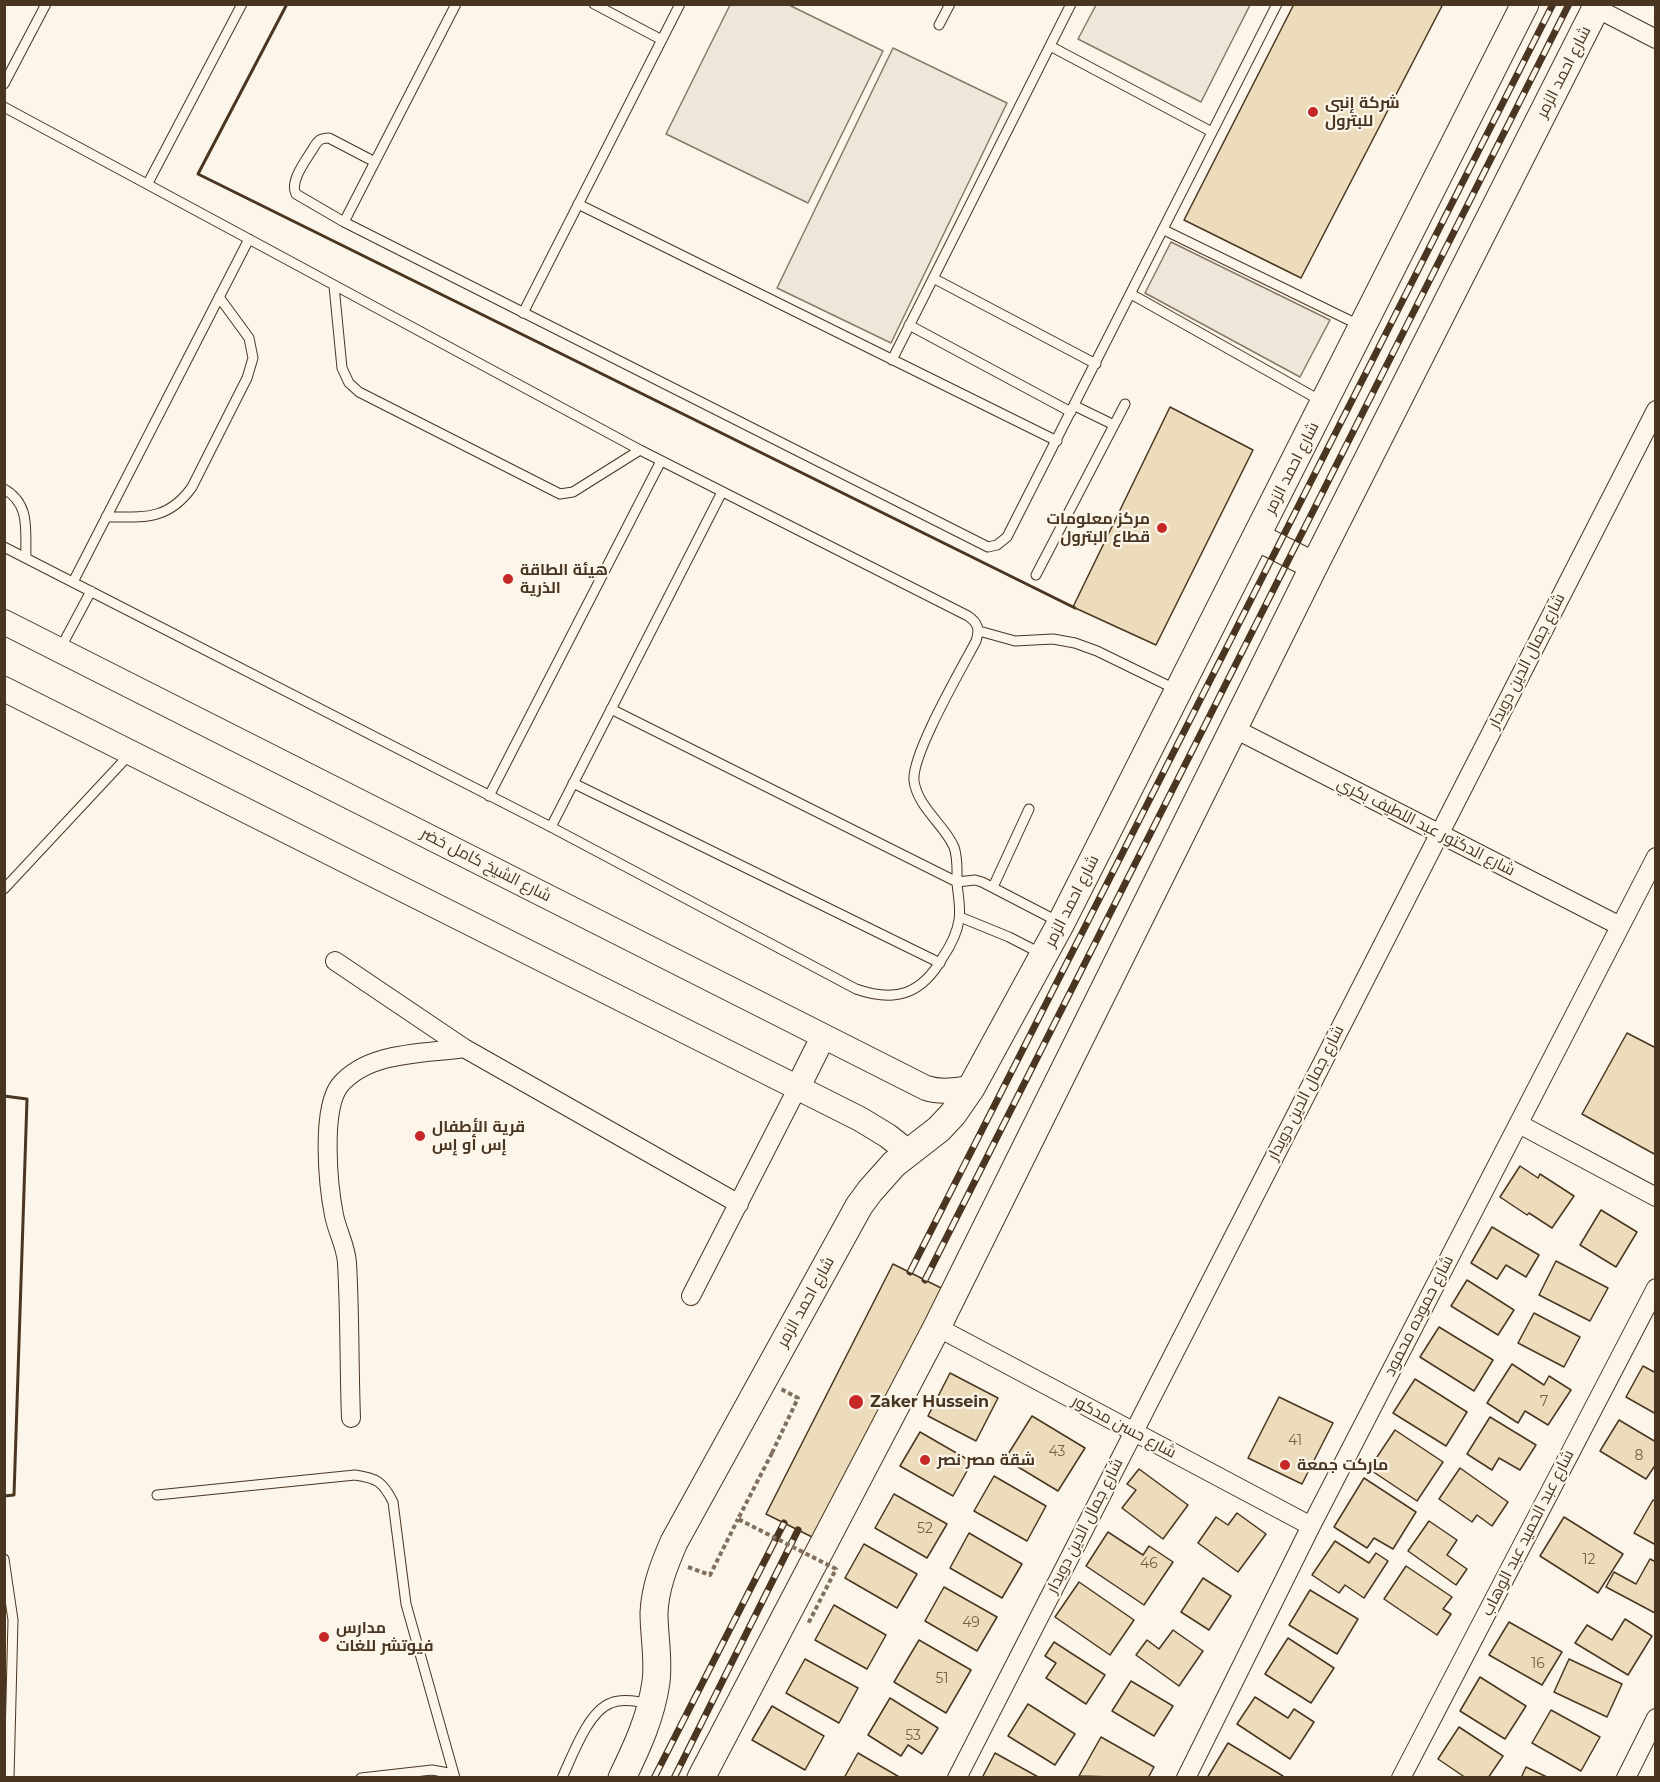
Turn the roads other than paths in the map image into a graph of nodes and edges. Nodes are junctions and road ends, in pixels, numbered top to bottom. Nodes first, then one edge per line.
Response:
1 (46, 4) edge
2 (242, 4) edge
3 (456, 4) edge
4 (594, 4) edge
5 (680, 4) edge
6 (950, 4) edge
7 (1071, 4) edge
8 (1277, 4) edge
9 (1526, 4) edge
10 (1597, 6) edge
11 (939, 25) dead end
12 (1656, 39) edge
13 (662, 40) junction
14 (1050, 46) junction
15 (4, 84) edge
16 (4, 107) edge
17 (1212, 132) junction
18 (375, 162) junction
19 (148, 183) junction
20 (578, 204) junction
21 (344, 222) junction
22 (1164, 230) junction
23 (249, 239) junction
24 (933, 278) junction
25 (334, 286) junction
26 (1131, 294) junction
27 (219, 297) junction
28 (522, 313) junction
29 (909, 325) junction
30 (1363, 327) junction
31 (892, 360) junction
32 (1096, 364) junction
33 (1325, 402) junction
34 (1125, 404) dead end
35 (1073, 409) junction
36 (1656, 410) edge
37 (1114, 425) junction
38 (1057, 441) junction
39 (640, 450) junction
40 (662, 461) junction
41 (4, 489) edge
42 (722, 492) junction
43 (106, 518) junction
44 (1257, 537) junction
45 (4, 547) edge
46 (26, 558) junction
47 (1314, 566) junction
48 (1036, 575) dead end
49 (73, 582) junction
50 (91, 591) junction
51 (4, 621) edge
52 (979, 631) junction
53 (60, 649) junction
54 (4, 689) edge
55 (1179, 691) junction
56 (611, 709) junction
57 (1233, 728) junction
58 (130, 754) junction
59 (573, 783) junction
60 (489, 796) junction
61 (1029, 809) dead end
62 (551, 827) junction
63 (1438, 834) junction
64 (1656, 857) edge
65 (957, 882) junction
66 (993, 887) junction
67 (4, 889) edge
68 (960, 917) junction
69 (1061, 923) junction
70 (1620, 926) junction
71 (1044, 955) junction
72 (335, 961) dead end
73 (940, 963) junction
74 (823, 1037) junction
75 (464, 1048) junction
76 (971, 1088) junction
77 (797, 1089) junction
78 (1519, 1124) junction
79 (908, 1152) junction
80 (1656, 1197) edge
81 (739, 1204) junction
82 (1656, 1288) edge
83 (691, 1296) dead end
84 (938, 1327) junction
85 (351, 1418) dead end
86 (1133, 1431) junction
87 (157, 1495) dead end
88 (1311, 1526) junction
89 (4, 1559) edge
90 (652, 1703) junction
91 (1656, 1718) edge
92 (454, 1776) edge
93 (9, 1778) edge
94 (361, 1778) edge
95 (562, 1778) edge
96 (622, 1778) edge
97 (700, 1778) edge
98 (957, 1778) edge
99 (1186, 1778) edge
100 (1401, 1778) edge
101 (1626, 1778) edge

1 - 15 lane
2 - 19 lane
3 - 18 lane
4 - 13 lane
5 - 13 lane
6 - 11 lane
7 - 14 lane
8 - 17 lane
9 - 30 main road, شارع احمد الزمر
10 - 12 street
10 - 47 main road, شارع احمد الزمر
13 - 20 lane
14 - 17 lane
14 - 24 lane
16 - 19 lane
17 - 22 lane
18 - 21 lane
18 - 21 lane
19 - 23 lane
20 - 28 lane
20 - 31 lane
21 - 28 lane
22 - 26 lane
22 - 30 lane
23 - 25 lane
23 - 27 lane
24 - 29 lane
24 - 32 lane
25 - 39 lane
25 - 39 lane
26 - 32 lane
26 - 33 lane
27 - 43 lane
27 - 43 lane
28 - 38 lane
29 - 31 lane
29 - 35 lane
30 - 33 main road, شارع احمد الزمر
31 - 38 lane
32 - 35 lane
33 - 44 main road, شارع احمد الزمر
34 - 37 lane
35 - 37 lane
35 - 38 lane
36 - 63 street, شارع جمال الدين دويدار
37 - 48 lane
39 - 40 lane
40 - 42 lane
40 - 60 lane
41 - 46 lane
42 - 52 lane
42 - 56 lane
43 - 49 lane
44 - 47 main road
44 - 55 main road, شارع احمد الزمر
45 - 46 lane
46 - 49 lane
47 - 57 main road, شارع احمد الزمر
49 - 50 lane
50 - 53 lane
50 - 60 lane
51 - 53 main road, شارع الشيخ كامل خضر
52 - 55 lane
52 - 65 lane
53 - 74 main road, شارع الشيخ كامل خضر
54 - 58 main road
55 - 69 main road, شارع احمد الزمر
56 - 59 lane
56 - 65 lane
57 - 63 street, شارع الدكتور عبد اللطيف بكري
57 - 84 main road, شارع احمد الزمر
58 - 67 lane
58 - 77 main road
59 - 62 lane
59 - 73 lane
60 - 62 lane
61 - 66 lane
62 - 73 lane
63 - 70 street, شارع الدكتور عبد اللطيف بكري
63 - 86 street, شارع جمال الدين دويدار
64 - 70 street, شارع حموده محمود
65 - 66 lane
65 - 68 lane
66 - 69 lane
68 - 71 lane
68 - 73 lane
69 - 71 main road, شارع احمد الزمر
70 - 78 street, شارع حموده محمود
71 - 76 main road, شارع احمد الزمر
72 - 75 street
74 - 76 main road, شارع الشيخ كامل خضر
74 - 77 main road
75 - 81 street
75 - 85 street
76 - 79 main road, شارع احمد الزمر
77 - 79 main road
77 - 81 street
78 - 80 street
78 - 88 street, شارع حموده محمود
79 - 90 main road, شارع احمد الزمر
81 - 83 street
82 - 100 street, شارع عبد الحميد عبد الوهاب
84 - 86 street, شارع حسن مدكور
84 - 97 main road, شارع احمد الزمر
86 - 88 street, شارع حسن مدكور
86 - 98 street, شارع جمال الدين دويدار
87 - 92 lane
88 - 99 street, شارع حموده محمود
89 - 93 lane
90 - 95 lane
90 - 96 main road, شارع احمد الزمر
91 - 101 street
92 - 94 lane

